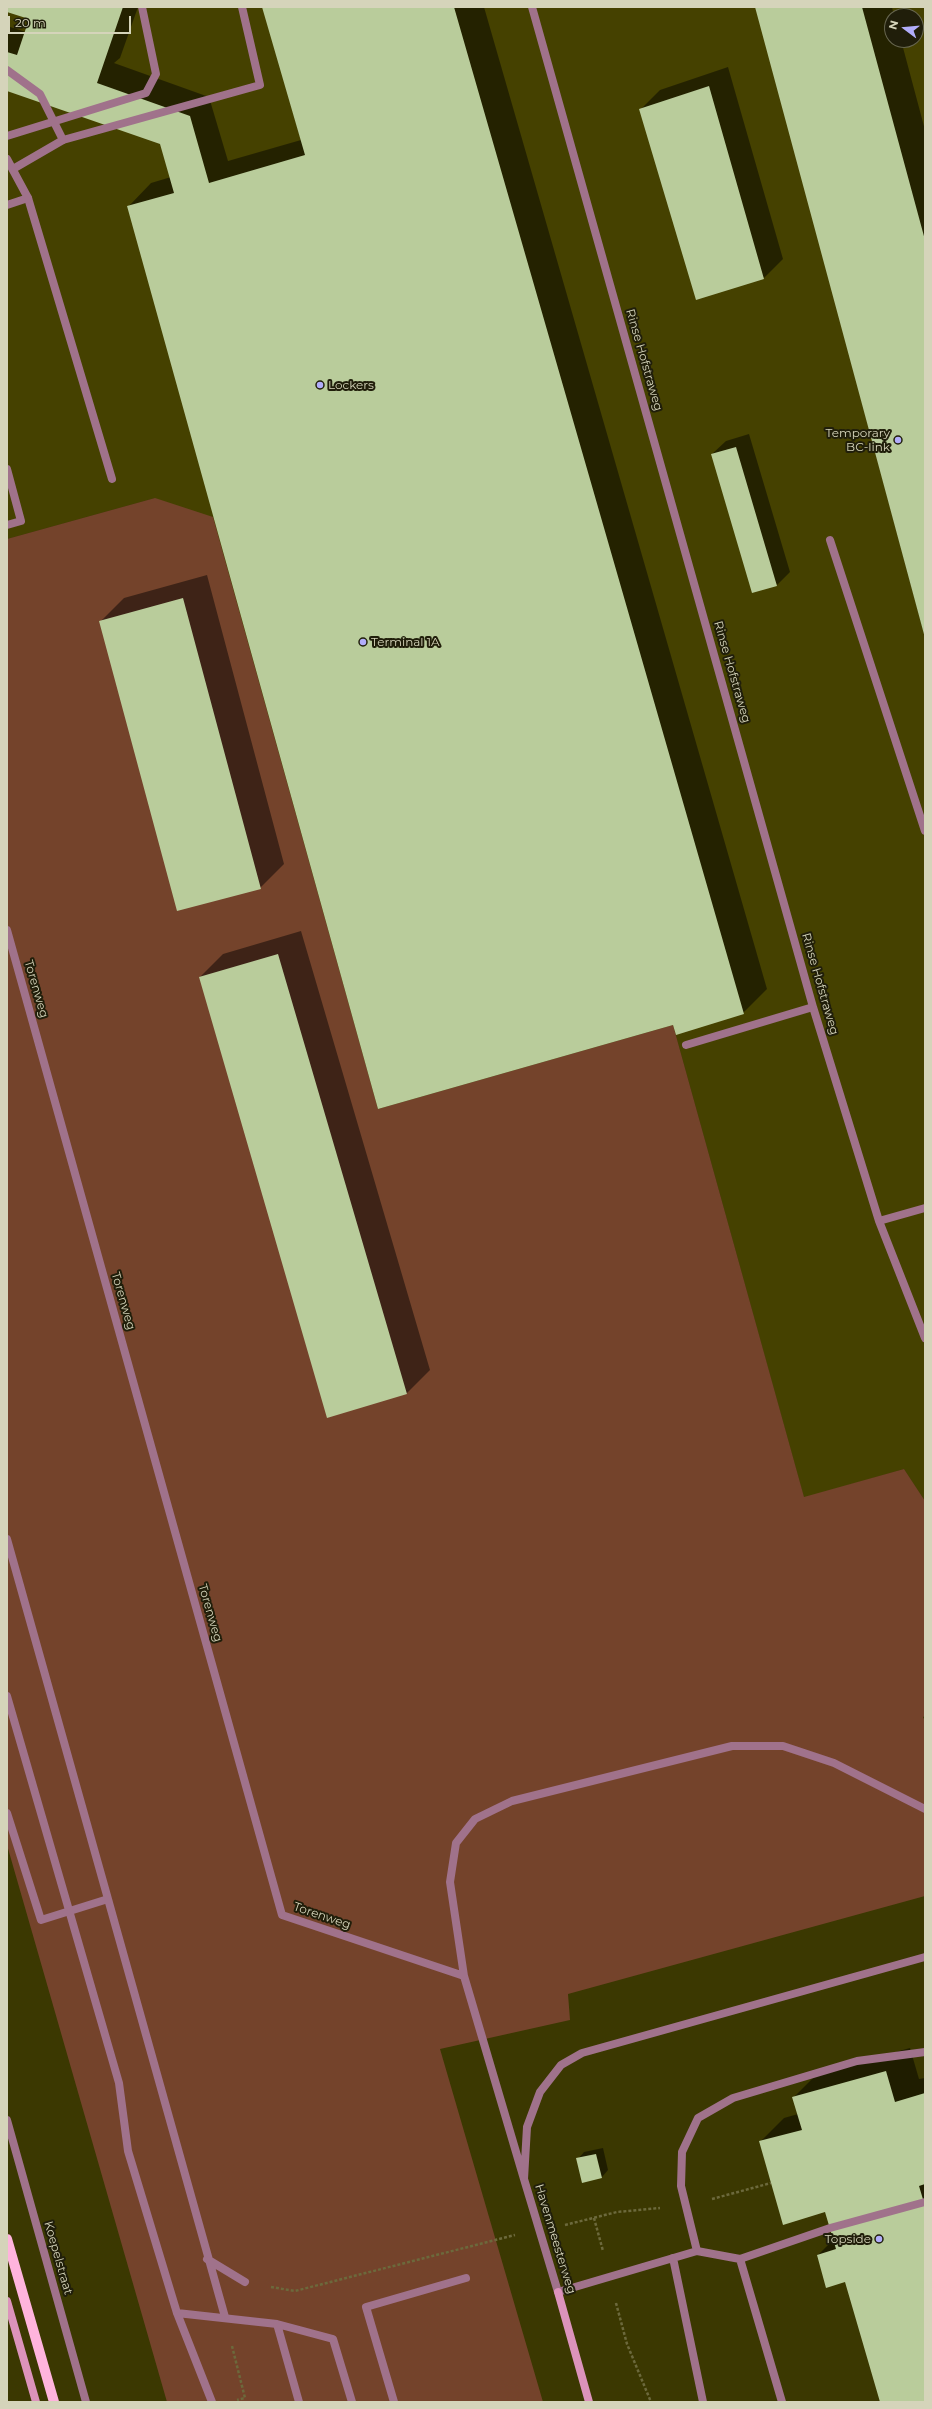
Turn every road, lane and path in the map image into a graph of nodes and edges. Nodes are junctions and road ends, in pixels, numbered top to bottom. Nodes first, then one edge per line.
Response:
1 (142, 7) edge
2 (242, 7) edge
3 (532, 7) edge
4 (7, 70) edge
5 (53, 122) junction
6 (7, 136) edge
7 (63, 140) junction
8 (7, 159) edge
9 (13, 169) junction
10 (28, 198) junction
11 (7, 205) edge
12 (7, 469) edge
13 (112, 479) dead end
14 (7, 525) edge
15 (830, 540) dead end
16 (925, 832) edge
17 (7, 930) edge
18 (813, 1007) junction
19 (686, 1045) dead end
20 (925, 1208) edge
21 (879, 1221) junction
22 (925, 1338) edge
23 (7, 1539) edge
24 (7, 1696) edge
25 (925, 1809) edge
26 (7, 1813) edge
27 (108, 1899) junction
28 (69, 1911) junction
29 (925, 1957) edge
30 (464, 1976) junction
31 (925, 2052) edge
32 (7, 2120) edge
33 (524, 2179) junction
34 (925, 2202) edge
35 (594, 2218) dead end
36 (7, 2238) edge
37 (697, 2250) junction
38 (673, 2258) junction
39 (207, 2259) junction
40 (740, 2259) junction
41 (610, 2277) junction
42 (466, 2278) dead end
43 (245, 2282) dead end
44 (558, 2292) junction
45 (7, 2302) edge
46 (177, 2313) junction
47 (225, 2317) junction
48 (277, 2324) junction
49 (36, 2402) edge
50 (54, 2402) edge
51 (86, 2402) edge
52 (212, 2402) edge
53 (299, 2402) edge
54 (352, 2402) edge
55 (394, 2402) edge
56 (589, 2402) edge
57 (651, 2402) edge
58 (703, 2402) edge
59 (782, 2402) edge

1 - 5 street
2 - 7 street
3 - 18 street, Rinse Hofstraweg
4 - 5 street
5 - 6 street
5 - 7 street
7 - 9 street
8 - 9 street
9 - 10 street
10 - 11 street
10 - 13 street
12 - 14 street
15 - 16 street
17 - 30 street, Torenweg
18 - 19 street
18 - 21 street, Rinse Hofstraweg
20 - 21 street
21 - 22 street, Rinse Hofstraweg
23 - 27 street
24 - 28 street
25 - 30 street
26 - 28 street
27 - 28 street
27 - 39 street
28 - 46 street
29 - 33 street, Havenmeesterweg
30 - 33 street
31 - 37 street
32 - 51 street, Koepelstraat
33 - 44 street, Havenmeesterweg
34 - 40 street
35 - 41 path
36 - 50 main road
37 - 38 street
37 - 40 street
38 - 41 street
38 - 58 street
39 - 43 street
39 - 47 street
40 - 59 street
41 - 44 street
41 - 57 path
42 - 55 street
44 - 56 street, Havenmeesterweg
45 - 49 street
46 - 47 street
46 - 52 street
47 - 48 street
48 - 53 street
48 - 54 street

